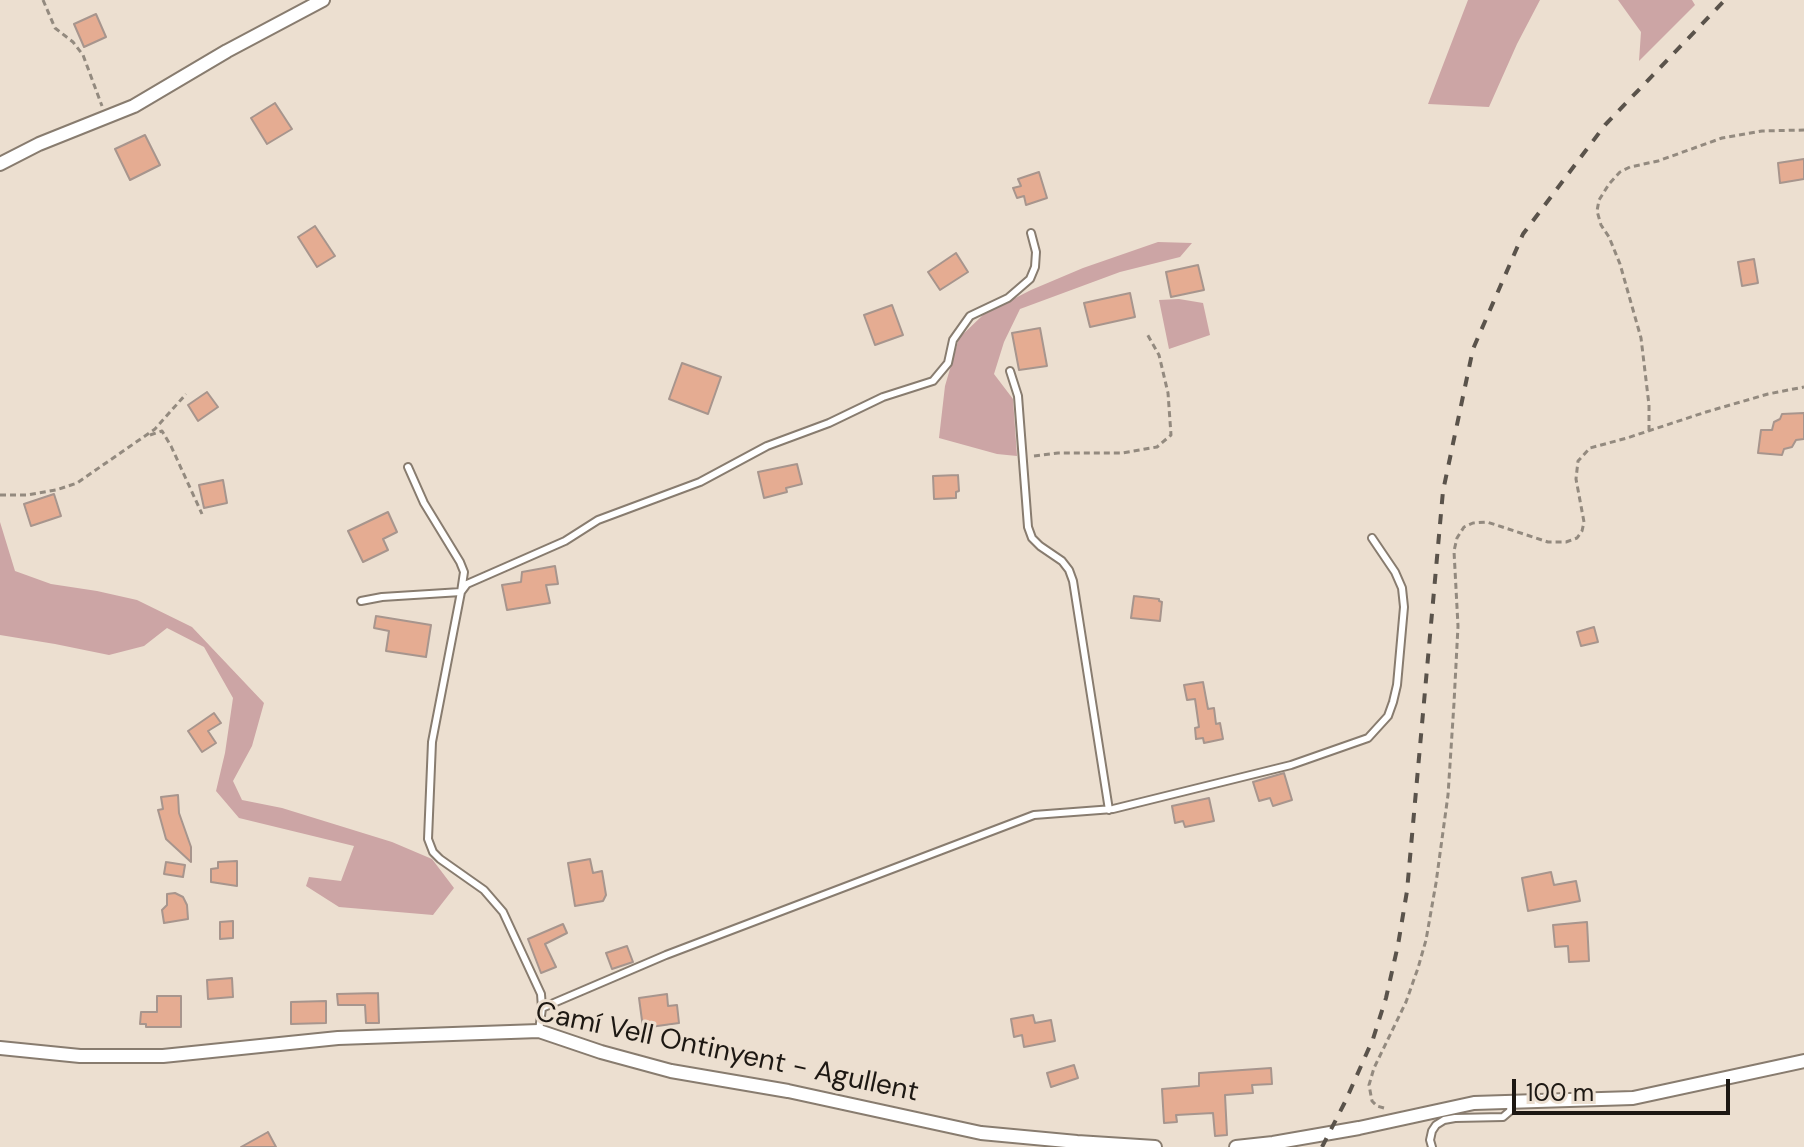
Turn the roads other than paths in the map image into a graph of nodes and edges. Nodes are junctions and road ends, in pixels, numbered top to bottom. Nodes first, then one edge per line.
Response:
1 (323, 0) edge
2 (0, 164) edge
3 (1031, 233) dead end
4 (1010, 371) dead end
5 (408, 467) dead end
6 (1372, 538) dead end
7 (461, 592) junction
8 (361, 601) dead end
9 (1109, 810) junction
10 (542, 1008) junction
11 (539, 1031) junction
12 (0, 1048) edge
13 (1804, 1061) edge
14 (1511, 1102) junction
15 (1155, 1147) edge
16 (1236, 1147) edge
17 (1432, 1147) edge

1 - 2 street
3 - 7 lane
4 - 9 lane
5 - 7 lane
6 - 9 lane
7 - 8 lane
7 - 10 lane
9 - 10 lane
10 - 11 lane
11 - 12 street, Camí Vell Ontinyent - Agullent
11 - 15 street, Camí Vell Ontinyent - Agullent
13 - 14 street
14 - 16 street
14 - 17 lane

